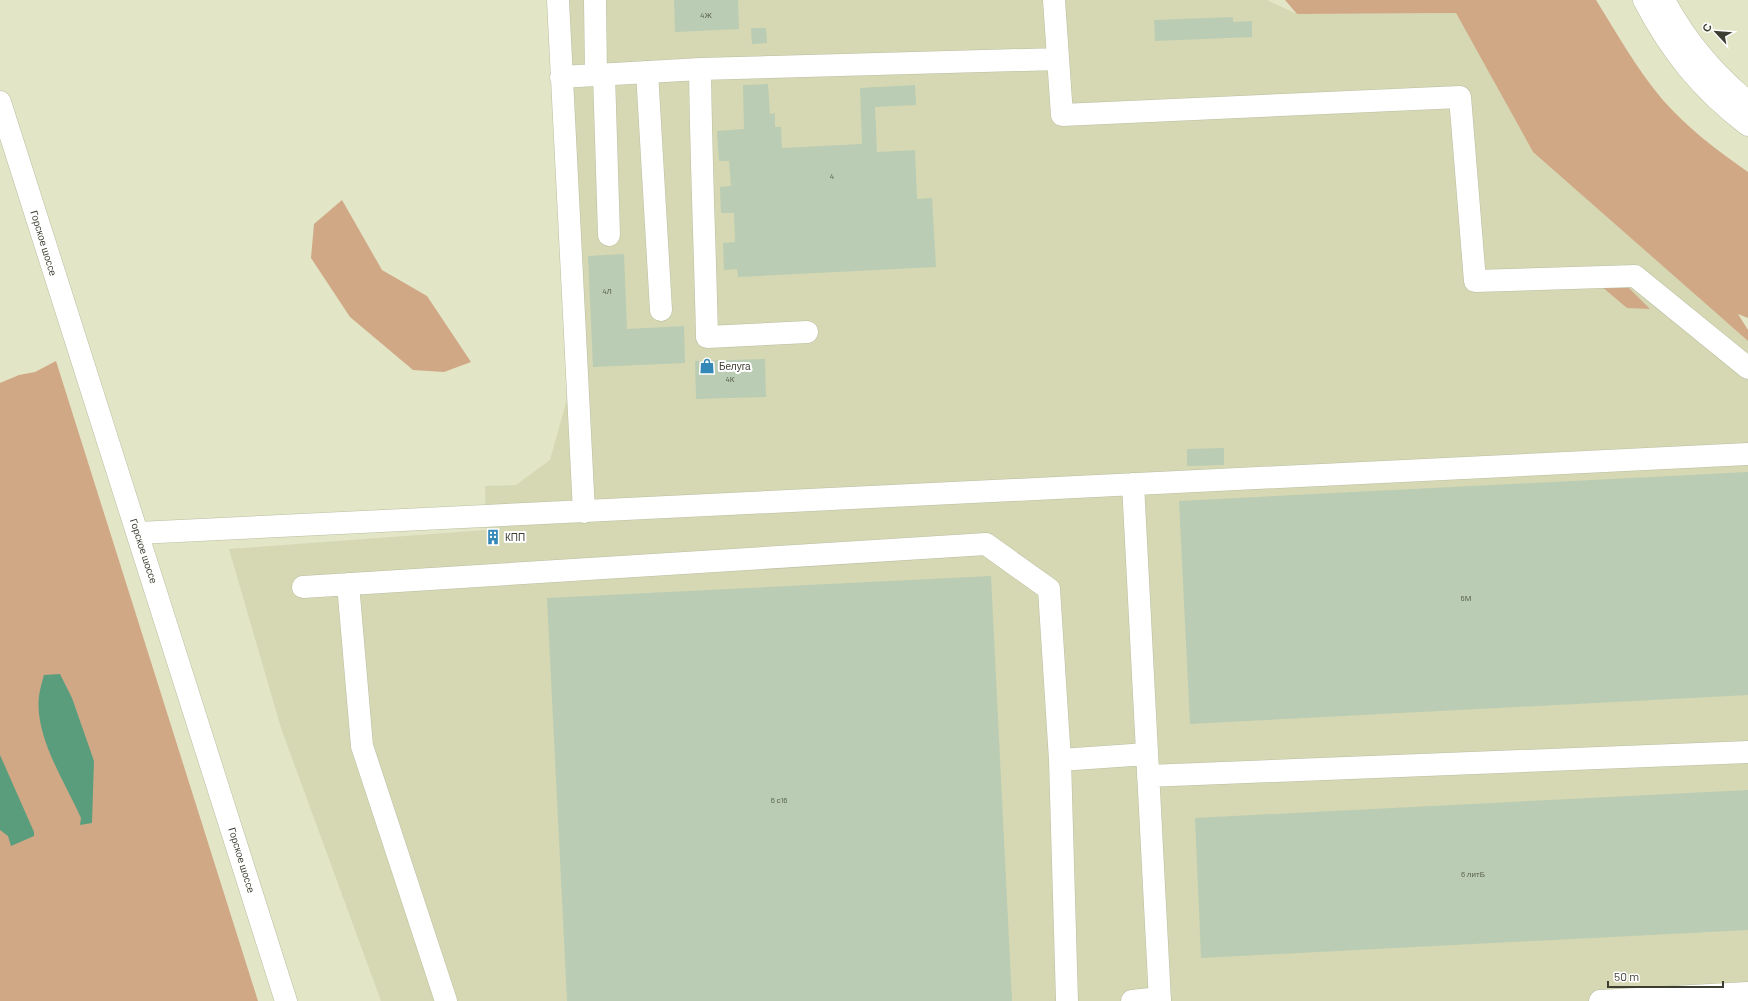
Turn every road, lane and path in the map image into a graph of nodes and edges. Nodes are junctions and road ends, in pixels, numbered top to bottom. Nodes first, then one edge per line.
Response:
1 (558, 0) edge
2 (595, 0) edge
3 (1054, 0) edge
4 (1644, 0) edge
5 (1664, 0) edge
6 (1058, 58) junction
7 (700, 69) junction
8 (647, 72) junction
9 (600, 75) junction
10 (561, 78) junction
11 (1748, 102) edge
12 (0, 104) edge
13 (1748, 125) edge
14 (609, 235) dead end
15 (661, 310) dead end
16 (807, 332) dead end
17 (1748, 368) edge
18 (1748, 454) edge
19 (1133, 484) junction
20 (584, 512) junction
21 (138, 533) junction
22 (348, 584) junction
23 (303, 587) dead end
24 (1748, 752) edge
25 (1147, 754) junction
26 (1060, 760) junction
27 (1148, 776) junction
28 (1748, 993) edge
29 (1160, 1000) edge
30 (286, 1001) edge
31 (446, 1001) edge
32 (1067, 1001) edge
33 (1132, 1001) edge
34 (1600, 1001) edge

1 - 10 main road
2 - 9 main road
3 - 6 main road
4 - 13 main road
5 - 11 main road
6 - 7 main road
6 - 17 main road
7 - 8 main road
7 - 16 main road
8 - 9 main road
8 - 15 main road
9 - 10 main road
9 - 14 main road
10 - 20 main road
12 - 21 main road, Горское шоссе
18 - 19 main road
19 - 20 main road
19 - 25 main road
20 - 21 main road
21 - 30 main road, Горское шоссе
22 - 23 main road
22 - 26 main road
22 - 31 main road
24 - 27 main road
25 - 26 main road
25 - 27 main road
26 - 32 main road
27 - 29 main road
28 - 34 main road
29 - 33 main road

